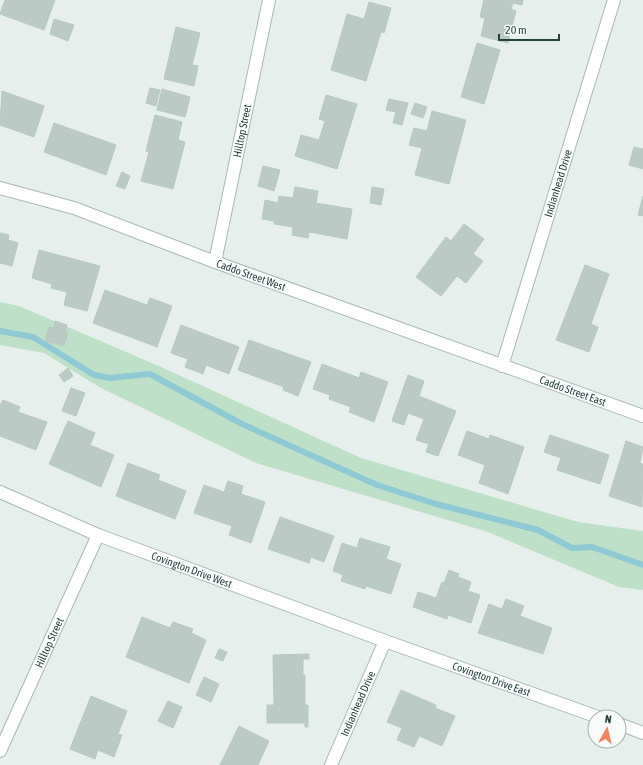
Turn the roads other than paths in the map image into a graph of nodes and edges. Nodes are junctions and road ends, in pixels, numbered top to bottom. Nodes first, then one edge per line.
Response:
1 (269, 0) edge
2 (614, 0) edge
3 (0, 188) edge
4 (215, 262) junction
5 (502, 366) junction
6 (643, 416) edge
7 (0, 492) edge
8 (98, 535) junction
9 (385, 641) junction
10 (587, 713) edge
11 (627, 727) edge
12 (643, 733) edge
13 (0, 751) edge
14 (331, 765) edge

1 - 4 street, Hilltop Street
2 - 5 street, Indianhead Drive
3 - 4 street, Caddo Street West
4 - 5 street, Caddo Street West
5 - 6 street, Caddo Street East
7 - 8 street, Covington Drive West
8 - 9 street, Covington Drive West
8 - 13 street, Hilltop Street
9 - 10 street, Covington Drive East
9 - 14 street, Indianhead Drive
11 - 12 street

